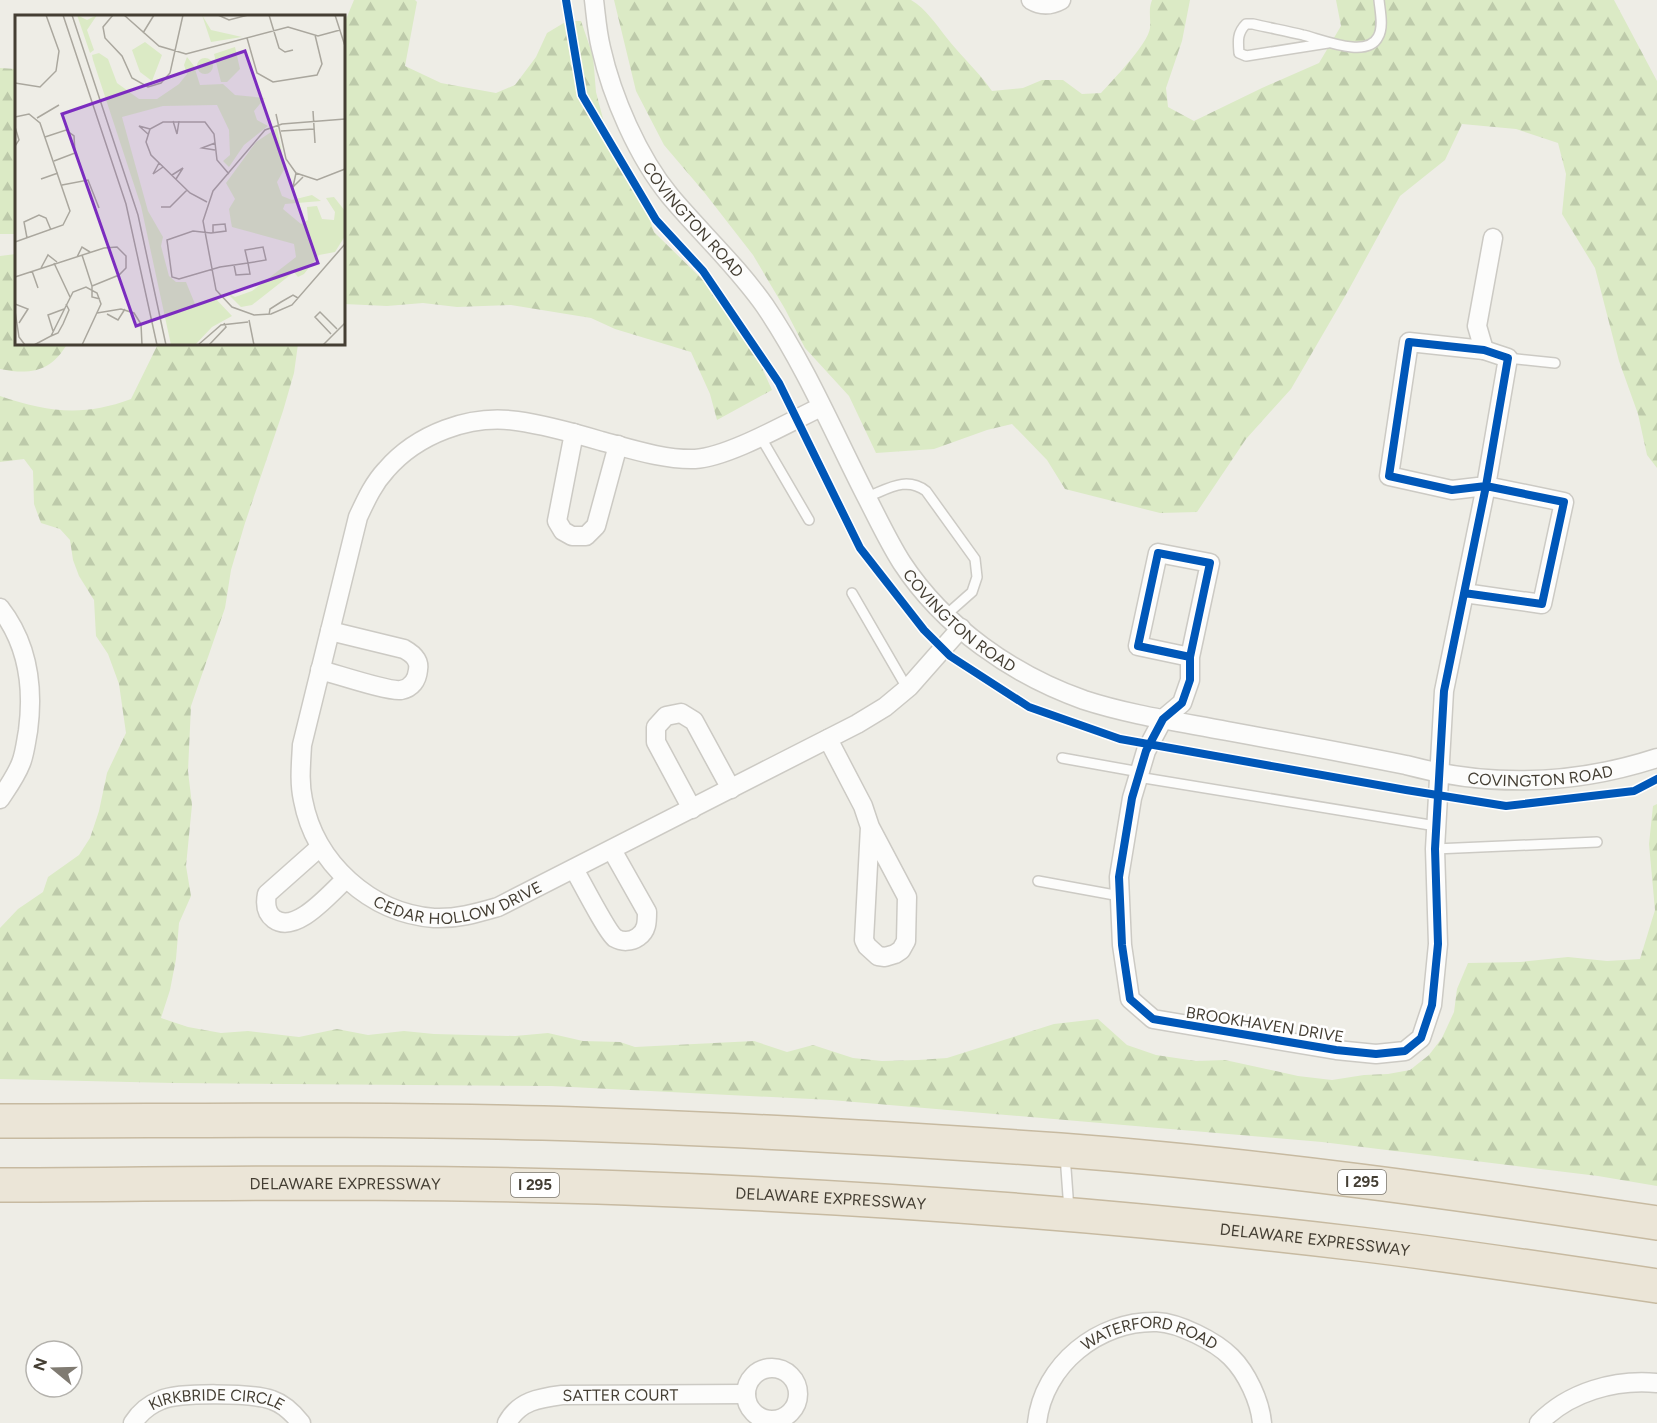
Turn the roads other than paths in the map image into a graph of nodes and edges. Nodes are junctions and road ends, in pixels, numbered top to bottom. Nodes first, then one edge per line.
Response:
1 (594, 0) edge
2 (1031, 0) edge
3 (1061, 0) edge
4 (1380, 0) edge
5 (1328, 43) junction
6 (1493, 238) dead end
7 (1484, 350) junction
8 (1508, 357) junction
9 (1555, 363) dead end
10 (821, 407) junction
11 (574, 433) junction
12 (760, 436) junction
13 (618, 445) junction
14 (1486, 486) junction
15 (867, 497) junction
16 (809, 520) dead end
17 (852, 593) dead end
18 (1464, 593) junction
19 (0, 608) edge
20 (946, 615) junction
21 (961, 628) junction
22 (330, 631) junction
23 (1190, 657) junction
24 (320, 670) junction
25 (907, 688) junction
26 (1164, 719) junction
27 (828, 739) junction
28 (1062, 758) dead end
29 (1657, 758) edge
30 (1139, 774) junction
31 (1439, 774) junction
32 (731, 789) junction
33 (0, 799) edge
34 (692, 809) junction
35 (1436, 826) junction
36 (870, 827) junction
37 (1597, 842) dead end
38 (320, 847) junction
39 (1435, 849) junction
40 (612, 850) junction
41 (574, 869) junction
42 (346, 879) junction
43 (1038, 881) dead end
44 (1120, 896) junction
45 (0, 1121) edge
46 (1065, 1151) junction
47 (0, 1185) edge
48 (1069, 1215) junction
49 (1657, 1223) edge
50 (1657, 1286) edge
51 (1657, 1383) edge
52 (746, 1394) dead end
53 (133, 1423) edge
54 (301, 1423) edge
55 (507, 1423) edge
56 (1037, 1423) edge
57 (1262, 1423) edge
58 (1539, 1423) edge

1 - 10 street, COVINGTON ROAD
2 - 3 street
4 - 5 lane
5 - 5 lane
6 - 7 street
7 - 8 street
7 - 14 street
8 - 9 lane
8 - 14 street, BROOKHAVEN DRIVE
10 - 12 street, CEDAR HOLLOW DRIVE
10 - 15 street, COVINGTON ROAD
11 - 13 street, CEDAR HOLLOW DRIVE
11 - 13 street
11 - 22 street, CEDAR HOLLOW DRIVE
12 - 13 street, CEDAR HOLLOW DRIVE
12 - 16 lane
14 - 18 street, BROOKHAVEN DRIVE
14 - 18 street
15 - 20 street, COVINGTON ROAD
15 - 20 lane
17 - 25 lane
18 - 31 street, BROOKHAVEN DRIVE
19 - 33 street
20 - 21 street, COVINGTON ROAD
21 - 25 street, CEDAR HOLLOW DRIVE
21 - 26 street, COVINGTON ROAD
22 - 24 street, CEDAR HOLLOW DRIVE
22 - 24 street
23 - 23 street, BROOKHAVEN DRIVE
23 - 26 street, BROOKHAVEN DRIVE
24 - 38 street, CEDAR HOLLOW DRIVE
25 - 27 street, CEDAR HOLLOW DRIVE
26 - 30 street, BROOKHAVEN DRIVE
26 - 31 street, COVINGTON ROAD
27 - 32 street, CEDAR HOLLOW DRIVE
27 - 36 street
28 - 30 lane
29 - 31 street, COVINGTON ROAD
30 - 35 lane
30 - 44 street, BROOKHAVEN DRIVE
31 - 35 street, BROOKHAVEN DRIVE
32 - 34 street, CEDAR HOLLOW DRIVE
32 - 34 street
34 - 40 street, CEDAR HOLLOW DRIVE
35 - 39 street, BROOKHAVEN DRIVE
36 - 36 street
37 - 39 lane
38 - 42 street, CEDAR HOLLOW DRIVE
38 - 42 street
39 - 44 street, BROOKHAVEN DRIVE
40 - 41 street, CEDAR HOLLOW DRIVE
40 - 41 street
41 - 42 street, CEDAR HOLLOW DRIVE
43 - 44 lane
45 - 46 highway, I 295
46 - 48 lane
46 - 49 highway, I 295
47 - 48 highway, DELAWARE EXPRESSWAY / I 295
48 - 50 highway, DELAWARE EXPRESSWAY / I 295
51 - 58 street
52 - 55 street, SATTER COURT
53 - 54 street, KIRKBRIDE CIRCLE
56 - 57 street, WATERFORD ROAD

